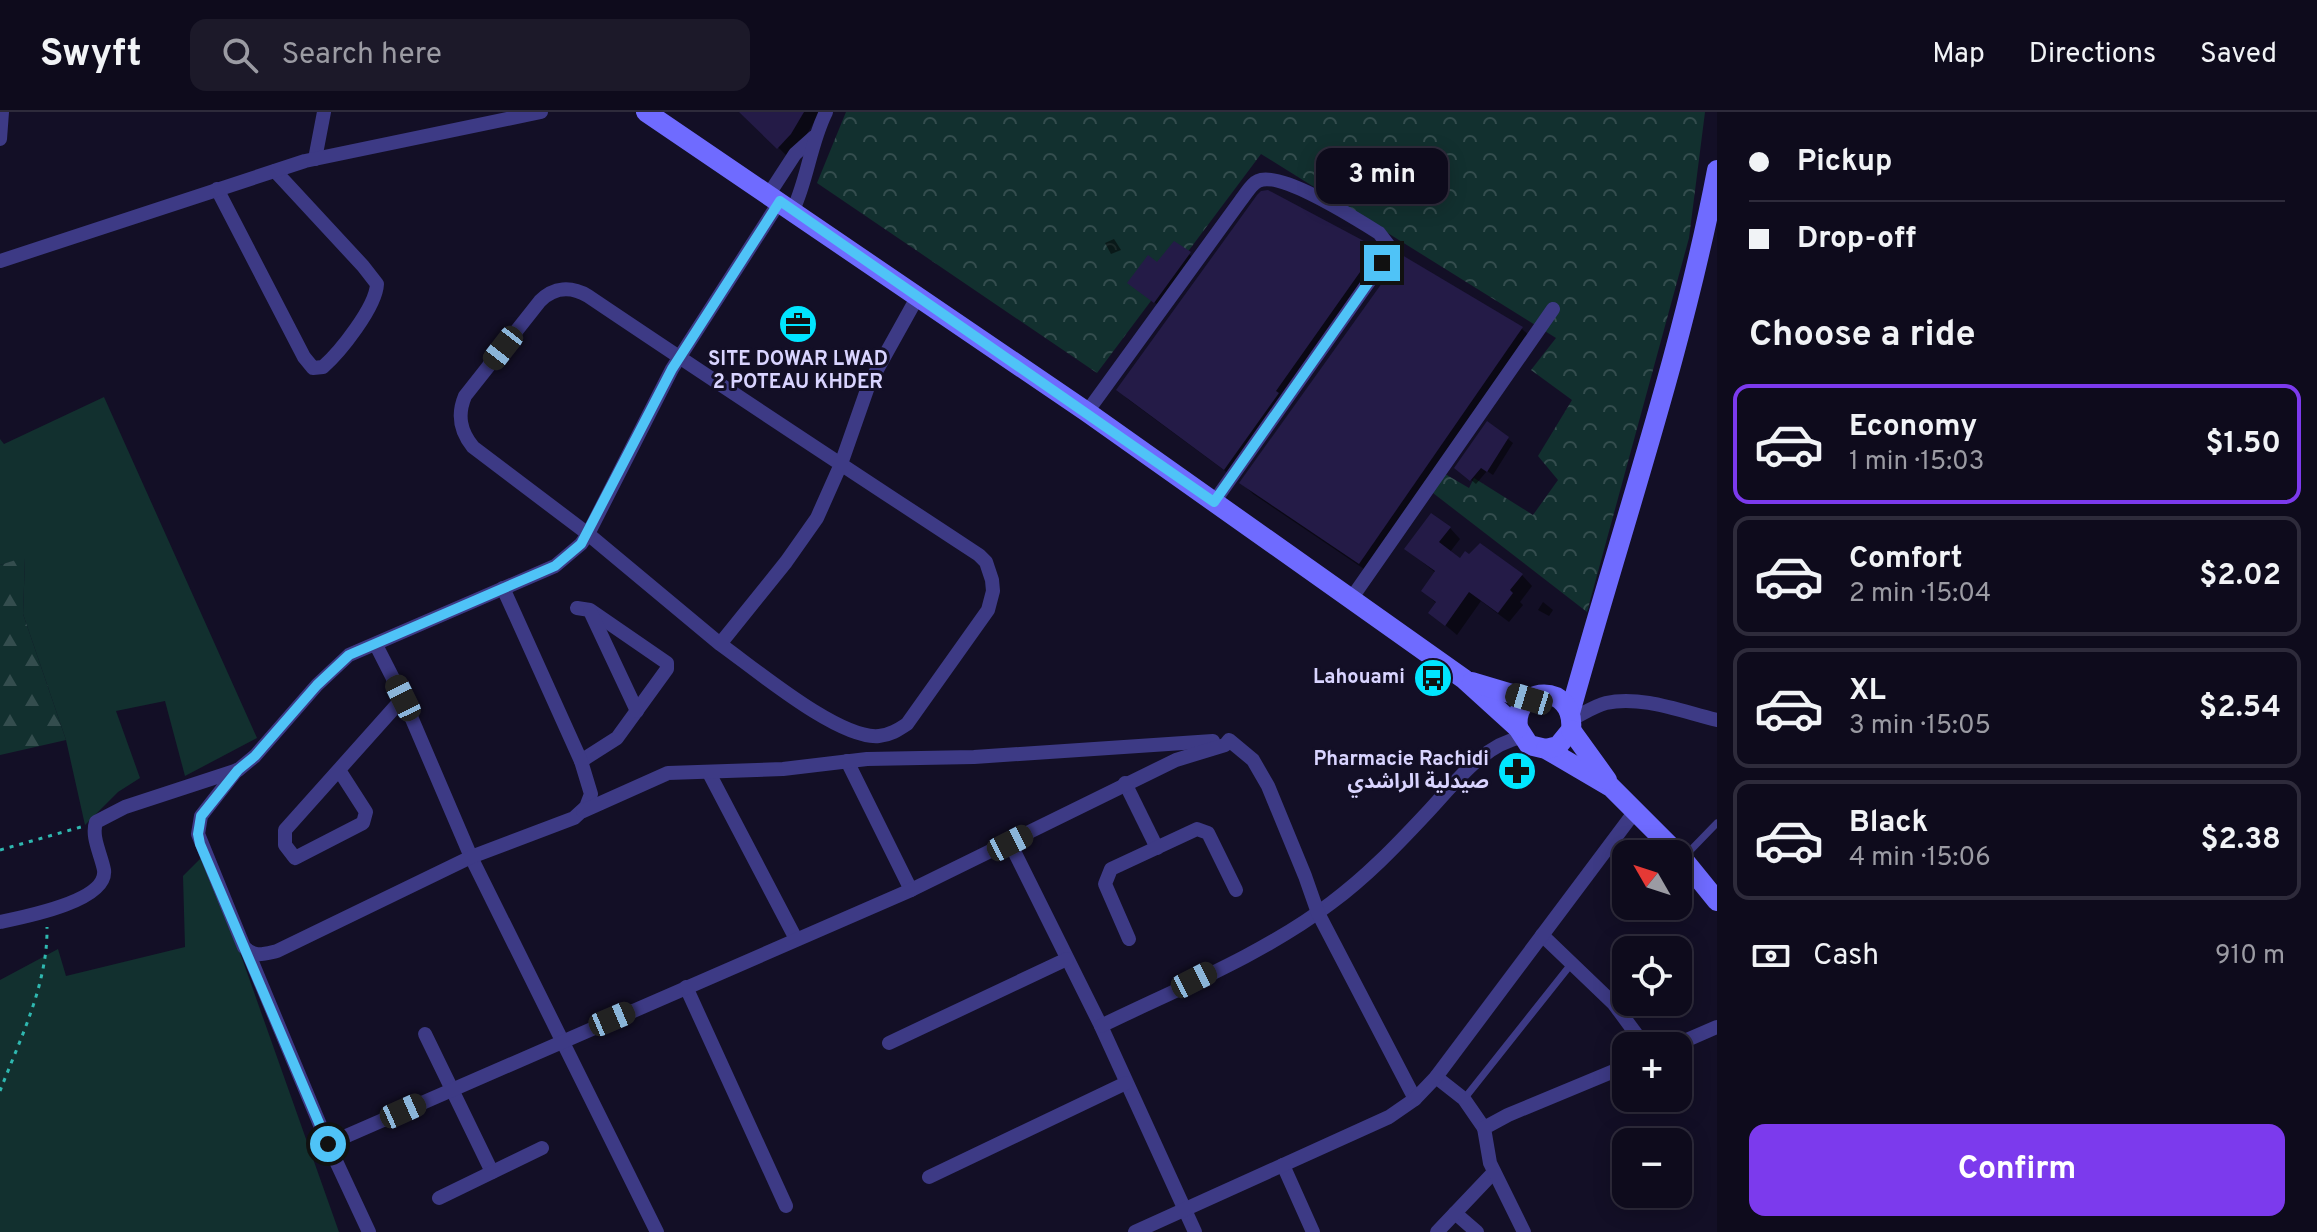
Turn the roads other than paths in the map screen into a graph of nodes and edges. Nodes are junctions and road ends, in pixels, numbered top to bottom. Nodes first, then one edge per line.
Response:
1 (2, 112) edge
2 (324, 112) edge
3 (541, 112) edge
4 (646, 112) edge
5 (826, 112) edge
6 (814, 137) junction
7 (0, 139) edge
8 (315, 159) junction
9 (1717, 170) edge
10 (275, 171) junction
11 (217, 189) junction
12 (781, 202) junction
13 (0, 261) edge
14 (918, 296) junction
15 (1553, 309) dead end
16 (679, 357) junction
17 (1087, 412) junction
18 (841, 464) junction
19 (1214, 502) junction
20 (588, 534) junction
21 (503, 588) junction
22 (1351, 599) junction
23 (720, 644) junction
24 (376, 645) junction
25 (1586, 659) junction
26 (1464, 679) junction
27 (1554, 695) junction
28 (403, 698) junction
29 (1529, 699) junction
30 (637, 711) junction
31 (1717, 720) edge
32 (1571, 721) junction
33 (1520, 733) junction
34 (1229, 740) junction
35 (1546, 749) junction
36 (581, 761) junction
37 (847, 761) junction
38 (238, 770) junction
39 (339, 770) junction
40 (709, 773) junction
41 (1125, 783) junction
42 (1611, 787) junction
43 (1636, 810) junction
44 (581, 812) junction
45 (1717, 823) edge
46 (1665, 840) edge
47 (1010, 843) junction
48 (1157, 848) junction
49 (1692, 849) edge
50 (471, 857) junction
51 (1692, 870) edge
52 (911, 890) junction
53 (1236, 890) dead end
54 (1717, 901) edge
55 (1318, 913) junction
56 (0, 922) edge
57 (1542, 935) junction
58 (796, 939) junction
59 (1129, 939) dead end
60 (247, 950) junction
61 (1067, 959) junction
62 (1573, 963) junction
63 (686, 987) junction
64 (1101, 1026) junction
65 (1717, 1027) edge
66 (1635, 1032) edge
67 (425, 1034) dead end
68 (1692, 1038) edge
69 (563, 1041) junction
70 (889, 1043) dead end
71 (1612, 1072) edge
72 (1436, 1077) junction
73 (1126, 1083) junction
74 (452, 1090) junction
75 (1415, 1099) junction
76 (1464, 1099) junction
77 (1484, 1128) junction
78 (328, 1144) junction
79 (542, 1148) dead end
80 (1283, 1165) junction
81 (492, 1172) junction
82 (1494, 1172) junction
83 (929, 1177) dead end
84 (439, 1198) dead end
85 (786, 1206) dead end
86 (1183, 1209) junction
87 (1455, 1213) junction
88 (369, 1232) edge
89 (657, 1232) edge
90 (1135, 1232) edge
91 (1195, 1232) edge
92 (1313, 1232) edge
93 (1437, 1232) edge
94 (1477, 1232) edge
95 (1524, 1232) edge

1 - 7 street
2 - 8 street
3 - 8 street
4 - 12 main road
5 - 6 street
6 - 12 street
6 - 12 street
8 - 10 street
9 - 25 main road
10 - 11 street
10 - 11 street
11 - 13 street
12 - 14 main road
12 - 16 street
14 - 17 main road
14 - 18 street
15 - 22 street
16 - 18 street
16 - 20 street
16 - 20 street
17 - 19 main road
17 - 19 street
18 - 23 street
18 - 23 street
19 - 22 main road
20 - 21 street
20 - 23 street
21 - 24 street
21 - 36 street
22 - 26 main road
24 - 28 street
24 - 38 street
25 - 27 main road
25 - 32 main road
26 - 29 main road
26 - 33 main road
27 - 29 main road
27 - 32 main road
28 - 39 street
28 - 50 street
29 - 33 main road
30 - 30 street
30 - 36 street
31 - 32 street
32 - 35 main road
32 - 42 main road
33 - 35 main road
33 - 55 street
34 - 37 street
34 - 41 street
34 - 55 street
35 - 42 main road
36 - 44 street
37 - 40 street
37 - 52 street
38 - 56 street
38 - 60 street
39 - 39 street
40 - 44 street
40 - 58 street
41 - 47 street
41 - 48 street
42 - 43 main road
43 - 46 main road
43 - 57 street
44 - 50 street
45 - 49 lane
47 - 52 street
47 - 61 street
48 - 53 street
48 - 59 street
50 - 60 street
50 - 69 street
51 - 54 main road
52 - 58 street
55 - 64 street
55 - 75 street
57 - 62 street
57 - 72 street
58 - 63 street
60 - 78 street
61 - 64 street
61 - 70 street
62 - 66 street
62 - 76 lane
63 - 69 street
63 - 85 street
64 - 73 street
65 - 68 street
67 - 74 street
69 - 74 street
69 - 89 street
71 - 77 street
72 - 75 street
72 - 76 street
73 - 83 street
73 - 86 street
74 - 78 street
74 - 81 street
75 - 80 street
76 - 77 street
77 - 82 street
78 - 88 street
79 - 81 street
80 - 86 street
80 - 92 street
81 - 84 street
82 - 87 street
82 - 95 street
86 - 90 street
86 - 91 street
87 - 93 street
87 - 94 street

